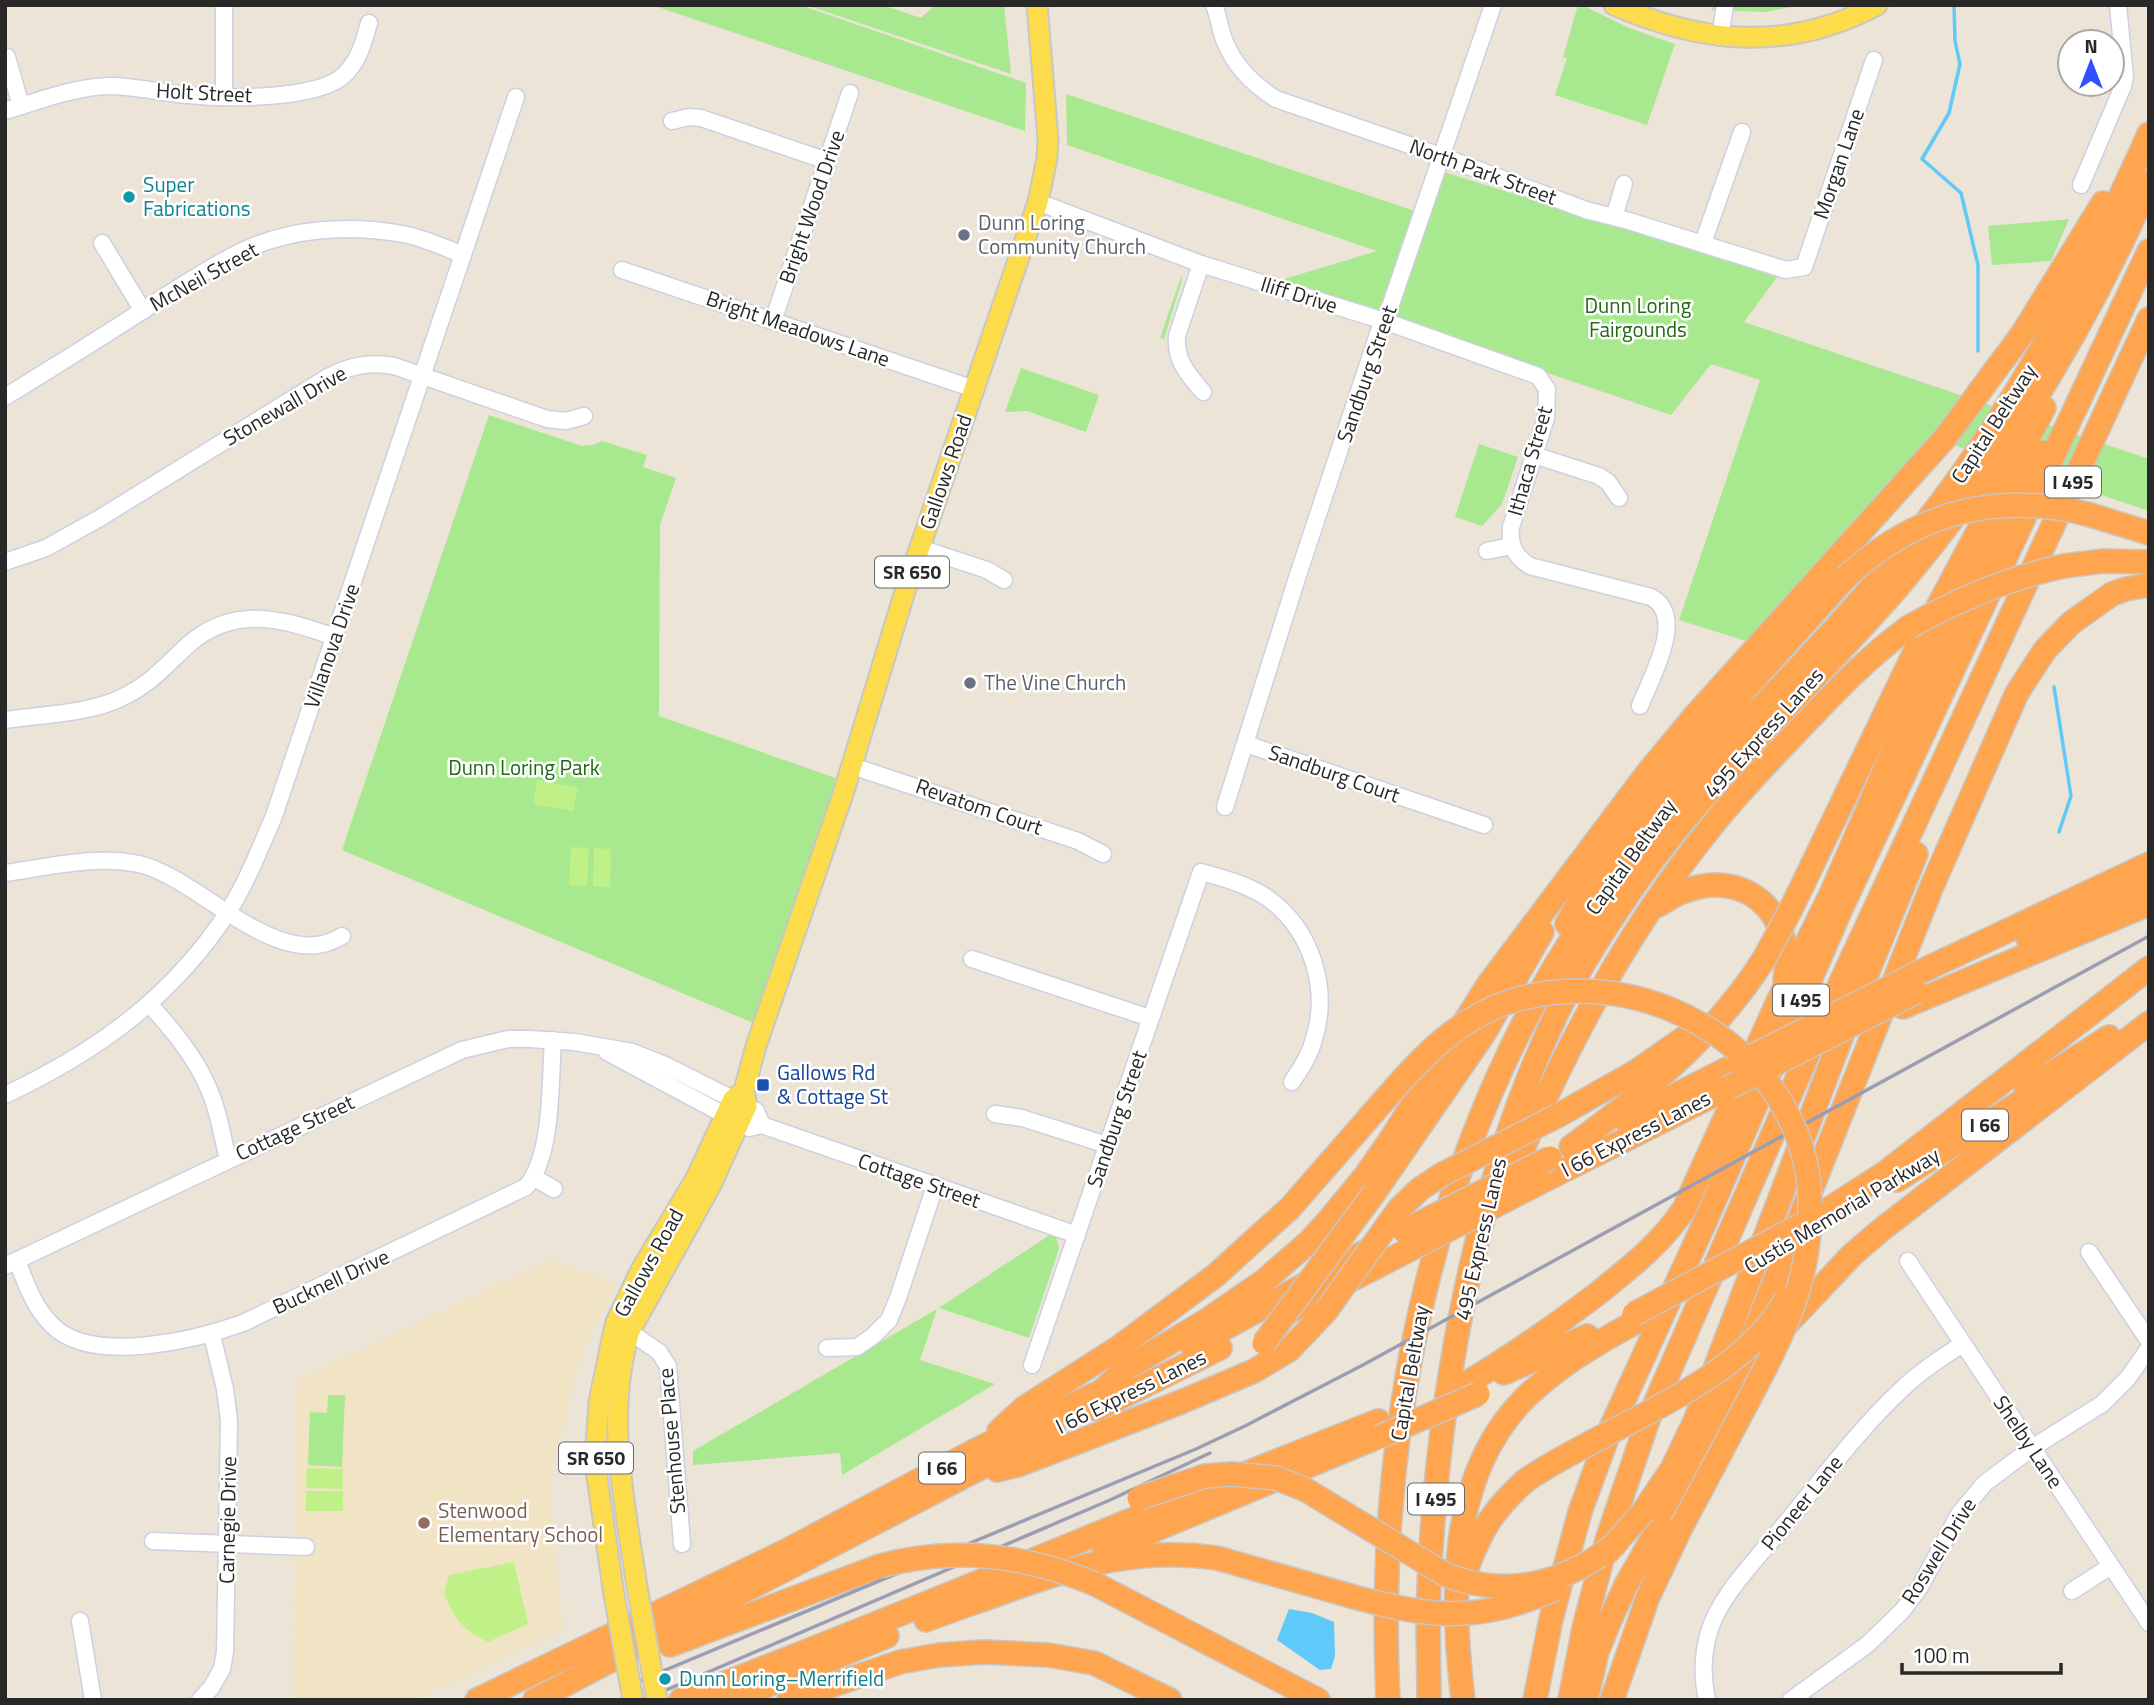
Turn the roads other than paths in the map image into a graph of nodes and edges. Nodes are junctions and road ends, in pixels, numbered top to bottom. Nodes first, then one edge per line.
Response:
1 (224, 5) edge
2 (1037, 5) edge
3 (1493, 5) edge
4 (1614, 5) edge
5 (1725, 5) edge
6 (1877, 5) edge
7 (2118, 5) edge
8 (1217, 6) edge
9 (369, 23) dead end
10 (1720, 37) junction
11 (7, 57) edge
12 (1874, 60) dead end
13 (850, 93) dead end
14 (224, 97) junction
15 (516, 97) dead end
16 (13, 109) edge
17 (672, 121) dead end
18 (2149, 124) edge
19 (1742, 132) dead end
20 (2149, 135) edge
21 (1441, 156) junction
22 (827, 161) junction
23 (2149, 183) edge
24 (1624, 184) dead end
25 (2081, 185) dead end
26 (1038, 202) junction
27 (1614, 217) junction
28 (102, 243) dead end
29 (1703, 243) junction
30 (2149, 251) edge
31 (463, 254) junction
32 (1200, 264) junction
33 (1804, 267) joint
34 (622, 270) dead end
35 (2103, 282) junction
36 (144, 311) junction
37 (2117, 319) junction
38 (2149, 319) edge
39 (773, 321) junction
40 (1384, 321) junction
41 (423, 375) junction
42 (974, 389) junction
43 (1203, 392) dead end
44 (5, 397) edge
45 (1548, 397) joint
46 (584, 416) dead end
47 (1534, 455) junction
48 (1619, 498) dead end
49 (2149, 533) edge
50 (1511, 546) junction
51 (920, 548) junction
52 (1487, 551) dead end
53 (5, 562) edge
54 (2149, 562) edge
55 (1004, 580) dead end
56 (2149, 585) edge
57 (335, 637) junction
58 (1640, 706) dead end
59 (5, 720) edge
60 (1246, 744) junction
61 (852, 766) junction
62 (1937, 777) junction
63 (1225, 807) dead end
64 (1484, 825) dead end
65 (1103, 854) dead end
66 (1586, 856) junction
67 (2146, 871) edge
68 (5, 873) edge
69 (2149, 904) edge
70 (228, 911) junction
71 (1643, 923) junction
72 (342, 936) dead end
73 (972, 959) dead end
74 (1762, 963) junction
75 (2149, 968) edge
76 (1913, 990) junction
77 (1780, 998) junction
78 (149, 1004) junction
79 (2149, 1012) edge
80 (1150, 1018) junction
81 (2149, 1021) edge
82 (553, 1040) junction
83 (1510, 1050) junction
84 (1292, 1082) dead end
85 (5, 1095) edge
86 (738, 1107) junction
87 (995, 1114) dead end
88 (1107, 1145) junction
89 (1561, 1152) junction
90 (228, 1160) junction
91 (1885, 1173) junction
92 (535, 1178) junction
93 (935, 1186) junction
94 (554, 1189) dead end
95 (1817, 1225) junction
96 (1077, 1235) junction
97 (1404, 1242) junction
98 (2089, 1252) dead end
99 (1908, 1261) dead end
100 (11, 1263) edge
101 (1634, 1319) junction
102 (623, 1326) junction
103 (1460, 1329) junction
104 (212, 1335) junction
105 (2149, 1341) edge
106 (1963, 1344) junction
107 (827, 1348) dead end
108 (2149, 1348) edge
109 (1032, 1365) dead end
110 (1479, 1385) junction
111 (1100, 1393) junction
112 (1181, 1402) junction
113 (1378, 1429) junction
114 (1711, 1435) junction
115 (980, 1448) junction
116 (2032, 1448) junction
117 (960, 1479) junction
118 (153, 1541) dead end
119 (1617, 1543) junction
120 (682, 1544) dead end
121 (227, 1545) junction
122 (306, 1547) dead end
123 (2111, 1566) junction
124 (1024, 1585) junction
125 (2072, 1591) dead end
126 (80, 1621) dead end
127 (2149, 1623) edge
128 (1458, 1629) junction
129 (754, 1672) junction
130 (578, 1679) junction
131 (93, 1700) edge
132 (200, 1700) edge
133 (477, 1700) edge
134 (535, 1700) edge
135 (633, 1700) edge
136 (657, 1700) edge
137 (681, 1700) edge
138 (732, 1700) edge
139 (789, 1700) edge
140 (1170, 1700) edge
141 (1318, 1700) edge
142 (1388, 1700) edge
143 (1429, 1700) edge
144 (1463, 1700) edge
145 (1535, 1700) edge
146 (1570, 1700) edge
147 (1586, 1700) edge
148 (1612, 1700) edge
149 (1707, 1700) edge
150 (1791, 1700) edge

1 - 14 street
2 - 26 main road, Gallows Road / SR 650
3 - 21 street, Sandburg Street
4 - 10 main road
5 - 10 street
6 - 10 main road
7 - 25 street
8 - 21 street, North Park Street
9 - 14 street, Holt Street
11 - 16 street
12 - 33 street, Morgan Lane
13 - 22 street, Bright Wood Drive
14 - 16 street, Holt Street
15 - 31 street, Villanova Drive
17 - 22 street
18 - 66 highway
19 - 29 street
20 - 83 highway, Capital Beltway / I 495
21 - 27 street, North Park Street
21 - 40 street, Sandburg Street
22 - 39 street, Bright Wood Drive
23 - 35 highway, 495 Express Lanes / I 495
24 - 27 street
26 - 32 street, Iliff Drive
26 - 42 main road, Gallows Road / SR 650
27 - 29 street, North Park Street
28 - 36 street
29 - 33 street, North Park Street
30 - 37 highway, I 495
31 - 36 street, McNeil Street
31 - 41 street, Villanova Drive
32 - 40 street, Iliff Drive
32 - 43 street
34 - 39 street, Bright Meadows Lane
35 - 74 highway, bridge
35 - 103 highway, 495 Express Lanes / I 495
36 - 44 street, McNeil Street
37 - 77 highway
37 - 145 highway, I 495
38 - 62 highway, I 495
39 - 42 street, Bright Meadows Lane
40 - 45 street, Iliff Drive
40 - 60 street, Sandburg Street
41 - 46 street, Stonewall Drive
41 - 53 street, Stonewall Drive
41 - 57 street, Villanova Drive
42 - 51 main road, Gallows Road / SR 650
45 - 47 street, Ithaca Street
47 - 48 street
47 - 50 street, Ithaca Street
49 - 83 highway, bridge
50 - 52 street
50 - 58 street, Ithaca Street
51 - 55 street
51 - 61 main road, Gallows Road / SR 650
54 - 71 highway, bridge
56 - 114 highway
57 - 59 street
57 - 70 street, Villanova Drive
60 - 63 street, Sandburg Court
60 - 64 street, Sandburg Court
61 - 65 street, Revatom Court
61 - 86 main road, Gallows Road / SR 650
62 - 119 highway, bridge
62 - 146 highway, I 495
66 - 111 highway
66 - 112 highway, bridge
67 - 76 highway, I 66
68 - 70 street
69 - 76 highway
70 - 72 street
70 - 78 street, Villanova Drive
71 - 77 highway
71 - 103 highway
73 - 80 street
74 - 89 highway
74 - 112 highway, bridge
75 - 91 highway
76 - 89 highway, I 66, bridge
76 - 97 highway, I 66 Express Lanes, bridge
77 - 110 highway
78 - 85 street, Villanova Drive
78 - 90 street
79 - 91 highway
80 - 84 street, Sandburg Street
80 - 88 street, Sandburg Street
81 - 95 highway, Custis Memorial Parkway / I 66
81 - 114 highway
82 - 86 street, Cottage Street
82 - 90 street, Cottage Street
82 - 92 street
83 - 142 highway, Capital Beltway / I 495
86 - 93 street, Cottage Street
86 - 102 main road, Gallows Road / SR 650
87 - 88 street
88 - 96 street, Sandburg Street
89 - 97 highway, I 66, bridge
90 - 100 street, Cottage Street
91 - 95 highway
92 - 94 street
92 - 104 street, Bucknell Drive
93 - 96 street, Cottage Street
93 - 107 street
95 - 101 highway, Custis Memorial Parkway / I 66
95 - 115 highway, bridge
95 - 128 highway, bridge
95 - 148 highway, bridge
96 - 109 street, Sandburg Street
97 - 111 highway, I 66
97 - 117 highway, I 66 Express Lanes
98 - 105 street
99 - 106 street, Shelby Lane
100 - 104 street, Bucknell Drive
101 - 110 highway, I 66
101 - 128 highway
102 - 120 street, Stenhouse Place
102 - 135 main road, Gallows Road / SR 650, bridge
102 - 136 main road, Gallows Road / SR 650, bridge
103 - 143 highway, 495 Express Lanes / I 495
104 - 121 street, Carnegie Drive
106 - 116 street, Shelby Lane
106 - 149 street, Pioneer Lane
108 - 116 street, Roswell Drive
110 - 113 highway, I 66, bridge
110 - 113 highway
111 - 115 highway, I 66
112 - 117 highway
113 - 124 highway, I 66
113 - 129 highway
114 - 147 highway
115 - 133 highway, I 66
116 - 123 street, Shelby Lane
116 - 150 street, Roswell Drive
117 - 130 highway, I 66 Express Lanes
118 - 121 street
119 - 124 highway, bridge
119 - 129 highway, bridge
121 - 122 street
121 - 132 street, Carnegie Drive
123 - 125 street
123 - 127 street, Shelby Lane
124 - 138 highway, I 66
126 - 131 street
128 - 144 highway
129 - 137 highway
130 - 134 highway, I 66 Express Lanes
130 - 141 highway, bridge
139 - 140 highway

